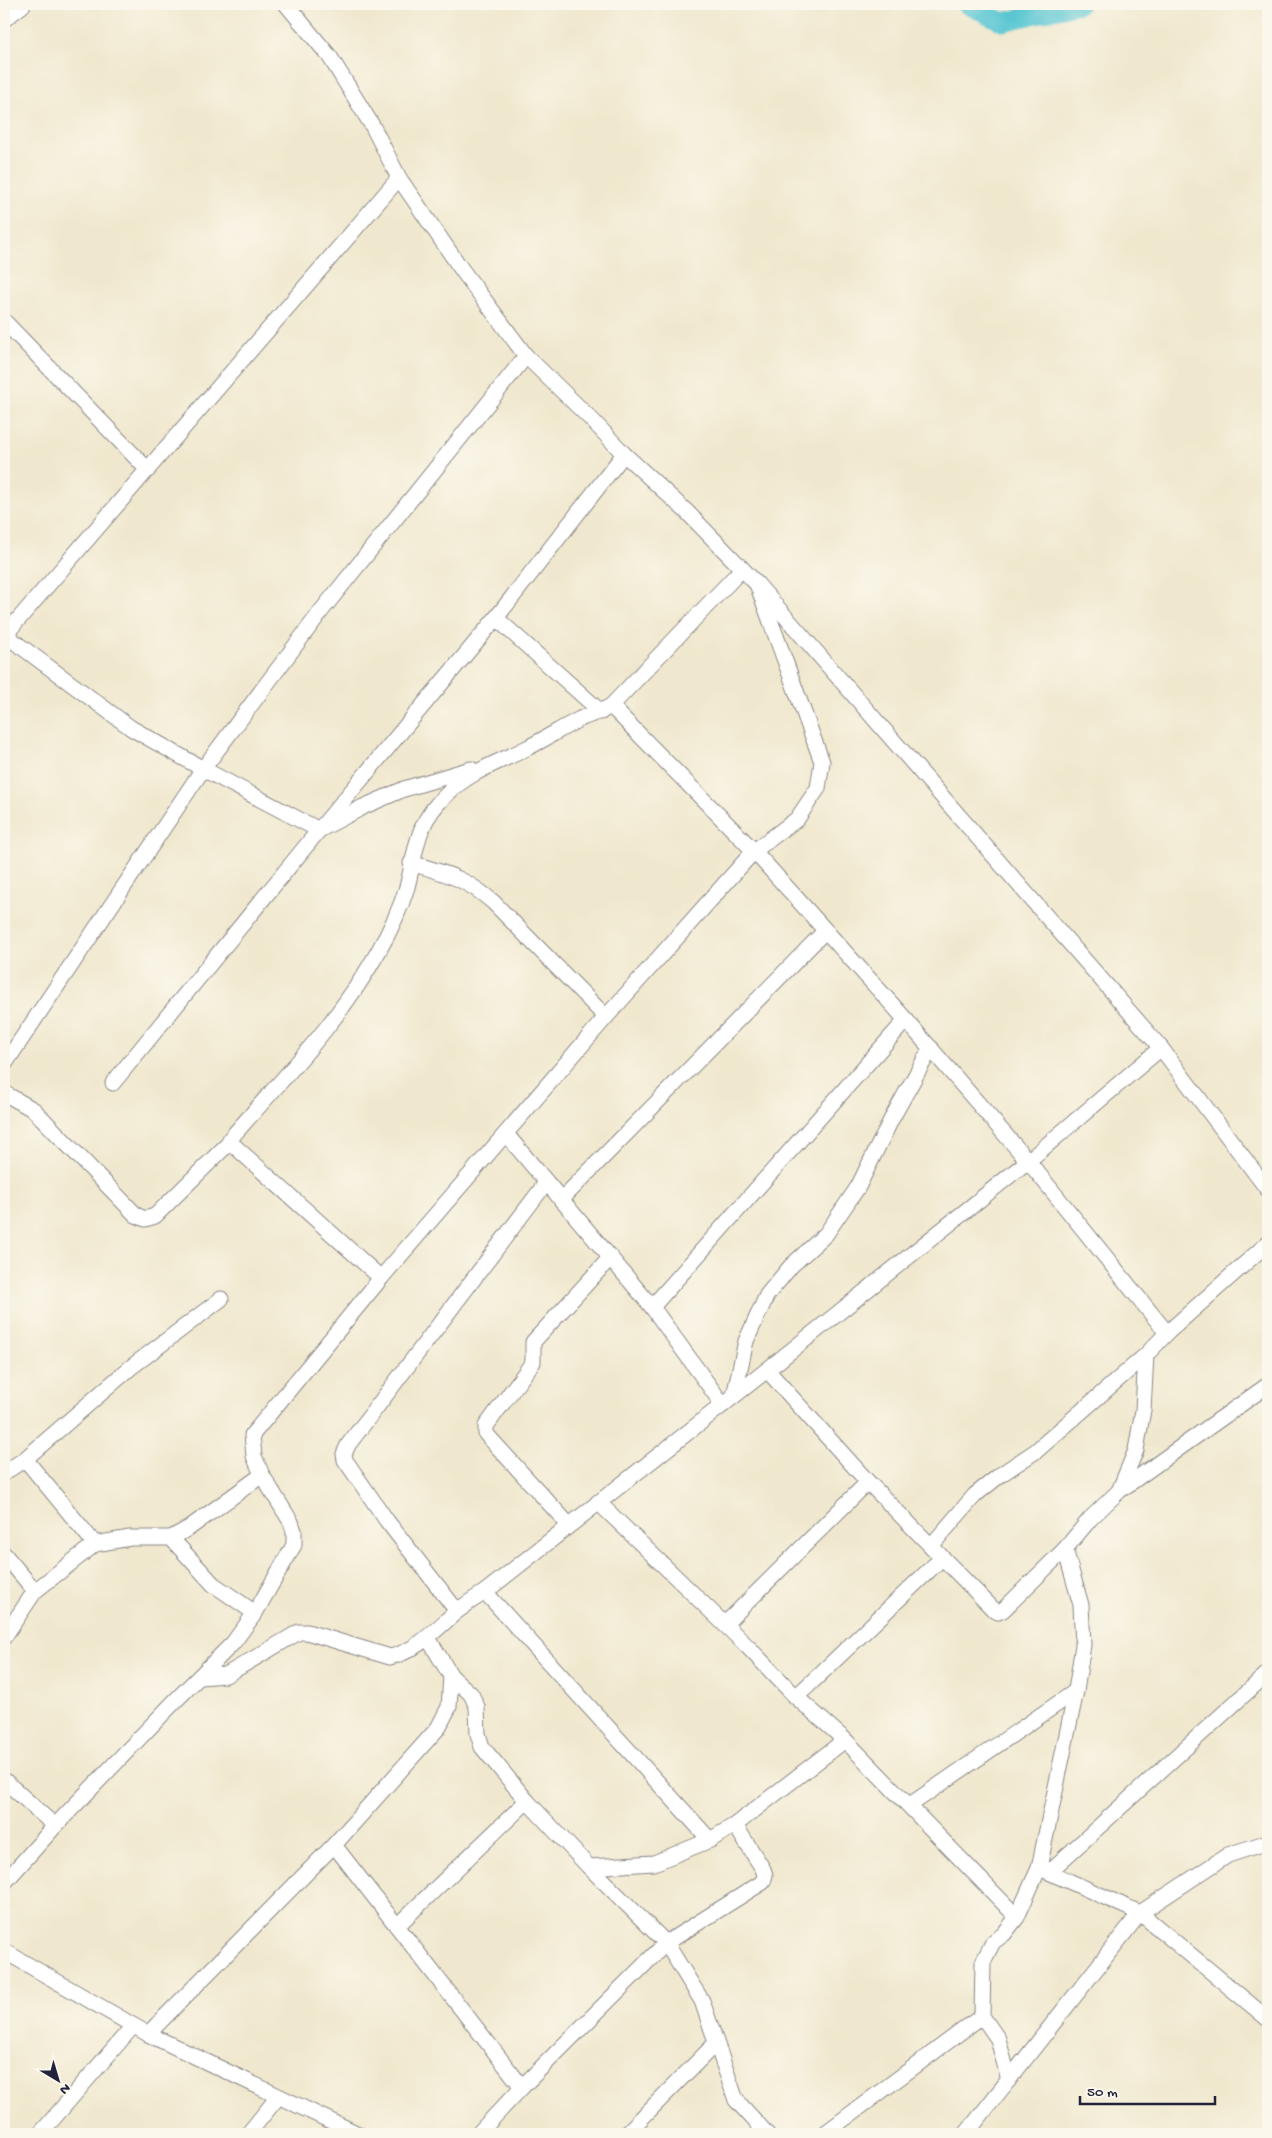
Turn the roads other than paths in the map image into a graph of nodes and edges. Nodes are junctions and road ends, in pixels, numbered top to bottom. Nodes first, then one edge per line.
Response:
1 (21, 4) edge
2 (286, 4) edge
3 (4, 17) edge
4 (399, 178) junction
5 (4, 321) edge
6 (526, 356) junction
7 (624, 454) junction
8 (148, 470) junction
9 (742, 569) junction
10 (757, 584) junction
11 (496, 618) junction
12 (4, 635) edge
13 (606, 709) junction
14 (491, 763) junction
15 (203, 769) junction
16 (319, 830) junction
17 (754, 851) junction
18 (411, 864) junction
19 (825, 931) junction
20 (606, 1017) junction
21 (906, 1020) junction
22 (930, 1048) junction
23 (1161, 1048) junction
24 (4, 1065) edge
25 (113, 1083) dead end
26 (4, 1093) edge
27 (506, 1134) junction
28 (230, 1142) junction
29 (1028, 1161) junction
30 (546, 1183) junction
31 (1268, 1190) edge
32 (561, 1200) junction
33 (1268, 1243) edge
34 (611, 1257) junction
35 (381, 1278) junction
36 (221, 1299) dead end
37 (652, 1307) junction
38 (1167, 1332) junction
39 (1146, 1355) junction
40 (767, 1370) junction
41 (1268, 1385) edge
42 (728, 1400) junction
43 (25, 1459) junction
44 (4, 1473) edge
45 (262, 1475) junction
46 (868, 1482) junction
47 (1119, 1491) junction
48 (598, 1502) junction
49 (569, 1524) junction
50 (171, 1538) junction
51 (95, 1544) junction
52 (931, 1546) junction
53 (1065, 1549) junction
54 (4, 1554) edge
55 (942, 1558) junction
56 (35, 1591) junction
57 (485, 1592) junction
58 (457, 1611) junction
59 (255, 1613) junction
60 (725, 1624) junction
61 (4, 1637) edge
62 (428, 1638) junction
63 (1268, 1673) edge
64 (451, 1676) junction
65 (200, 1677) junction
66 (1076, 1691) junction
67 (796, 1697) junction
68 (845, 1740) junction
69 (4, 1780) edge
70 (527, 1801) junction
71 (910, 1805) junction
72 (55, 1826) junction
73 (735, 1826) junction
74 (710, 1840) junction
75 (1268, 1842) edge
76 (334, 1845) junction
77 (589, 1867) junction
78 (1045, 1869) junction
79 (4, 1884) edge
80 (1140, 1913) junction
81 (1017, 1917) junction
82 (396, 1926) junction
83 (666, 1943) junction
84 (4, 1951) edge
85 (982, 2016) junction
86 (1268, 2019) edge
87 (133, 2026) junction
88 (148, 2034) junction
89 (715, 2044) junction
90 (1009, 2080) junction
91 (522, 2087) junction
92 (278, 2097) junction
93 (40, 2134) edge
94 (248, 2134) edge
95 (358, 2134) edge
96 (478, 2134) edge
97 (626, 2134) edge
98 (767, 2134) edge
99 (824, 2134) edge
100 (966, 2134) edge

1 - 3 street
2 - 4 street
4 - 6 street
4 - 8 street
5 - 8 street
6 - 7 street
6 - 15 street
7 - 9 street
7 - 11 street
8 - 12 street
9 - 10 street
9 - 13 street
10 - 17 street
10 - 23 street
11 - 13 street
11 - 16 street
12 - 15 street
13 - 14 street
13 - 17 street
14 - 16 street
14 - 18 street
15 - 16 street
15 - 24 street
16 - 25 street
17 - 19 street
17 - 20 street
18 - 20 street
18 - 28 street
19 - 21 street
19 - 32 street
20 - 27 street
21 - 22 street
21 - 37 street
22 - 29 street
22 - 42 street
23 - 29 street
23 - 31 street
26 - 28 street
27 - 30 street
27 - 35 street
28 - 35 street
29 - 38 street
29 - 40 street
30 - 32 street
30 - 58 street
32 - 34 street
33 - 38 street
34 - 37 street
34 - 49 street
35 - 45 street
36 - 43 street
37 - 42 street
38 - 39 street
39 - 47 street
39 - 52 street
40 - 42 street
40 - 46 street
41 - 47 street
42 - 48 street
43 - 44 street
43 - 51 street
45 - 50 street
45 - 59 street
46 - 52 street
46 - 60 street
47 - 53 street
48 - 49 street
48 - 60 street
49 - 57 street
50 - 51 street
50 - 59 street
51 - 56 street
52 - 55 street
53 - 55 street
53 - 66 street
54 - 56 street
55 - 67 street
56 - 61 street
57 - 58 street
57 - 74 street
58 - 62 street
59 - 65 street
60 - 67 street
62 - 64 street
62 - 65 street
63 - 78 street
64 - 70 street
64 - 76 street
65 - 72 street
66 - 71 street
66 - 78 street
67 - 68 street
68 - 71 street
68 - 73 street
69 - 72 street
70 - 77 street
70 - 82 street
71 - 81 street
72 - 79 street
73 - 74 street
73 - 83 street
74 - 77 street
75 - 80 street
76 - 82 street
76 - 88 street
77 - 83 street
78 - 80 street
78 - 81 street
80 - 86 street
80 - 90 street
81 - 85 street
82 - 91 street
83 - 89 street
83 - 91 street
84 - 87 street
85 - 90 street
85 - 99 street
87 - 88 street
87 - 93 street
88 - 92 street
89 - 97 street
89 - 98 street
90 - 100 street
91 - 96 street
92 - 94 street
92 - 95 street

